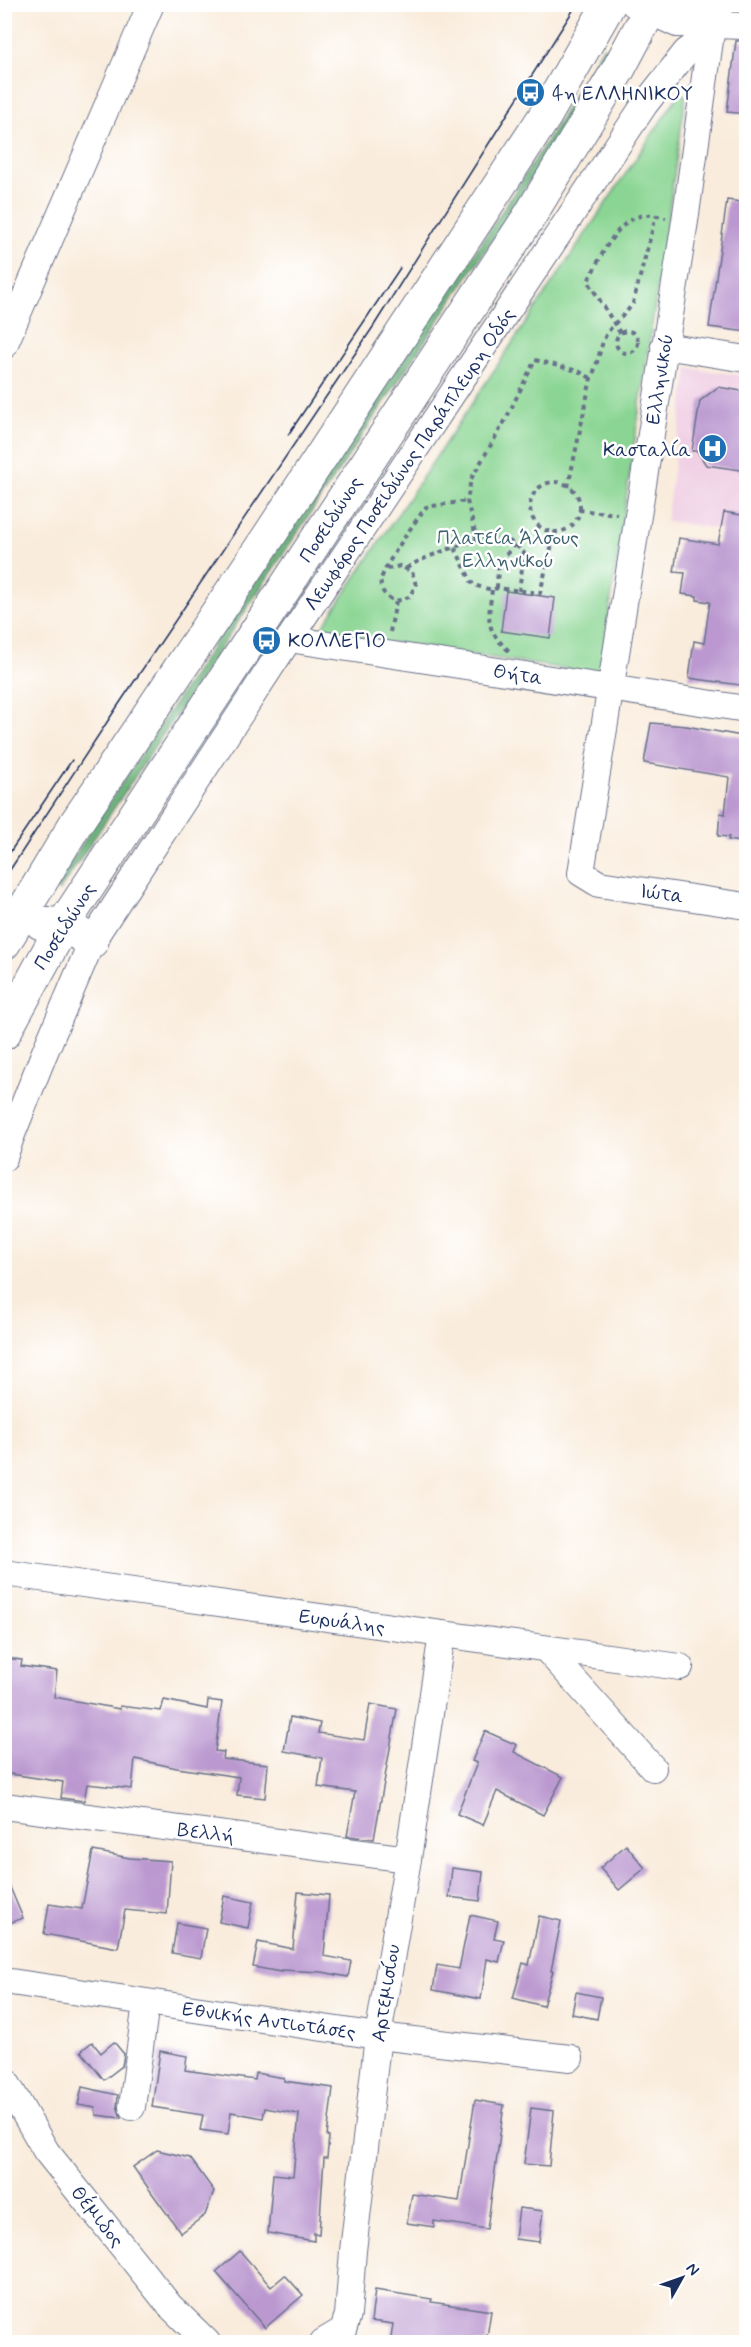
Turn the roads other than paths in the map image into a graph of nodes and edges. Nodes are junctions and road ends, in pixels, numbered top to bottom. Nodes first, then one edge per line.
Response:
1 (151, 4) edge
2 (609, 4) edge
3 (645, 7) edge
4 (715, 21) edge
5 (747, 26) edge
6 (4, 346) edge
7 (664, 346) junction
8 (747, 359) edge
9 (288, 639) junction
10 (609, 689) junction
11 (747, 708) edge
12 (581, 873) joint
13 (747, 906) edge
14 (63, 925) junction
15 (11, 932) edge
16 (93, 941) junction
17 (4, 1033) edge
18 (4, 1158) edge
19 (4, 1573) edge
20 (442, 1635) junction
21 (546, 1648) junction
22 (680, 1667) dead end
23 (652, 1768) dead end
24 (4, 1806) edge
25 (408, 1859) junction
26 (4, 1982) edge
27 (146, 2003) junction
28 (378, 2036) junction
29 (570, 2058) dead end
30 (4, 2078) edge
31 (132, 2108) dead end
32 (207, 2343) edge
33 (323, 2343) edge

1 - 6 street
2 - 15 highway
3 - 4 street
3 - 14 highway, Ποσειδώνος
4 - 5 street
4 - 7 street, Ελληνικού
4 - 9 street, Λεωφόρος Ποσειδώνος Παράπλευρη Οδός
7 - 8 street
7 - 10 street, Ελληνικού
9 - 10 street, Θήτα
9 - 16 street, Λεωφόρος Ποσειδώνος Παράπλευρη Οδός
10 - 11 street, Θήτα
10 - 12 street, Ελληνικού
12 - 13 street, Ιώτα
14 - 15 highway
14 - 16 highway
14 - 17 highway, Ποσειδώνος
16 - 18 street, Λεωφόρος Ποσειδώνος Παράπλευρη Οδός
19 - 20 street, Ευρυάλης
20 - 21 street, Ευρυάλης
20 - 25 street, Αρτεμισίου
21 - 22 street, Ευρυάλης
21 - 23 street
24 - 25 street, Βελλή
25 - 28 street, Αρτεμισίου
26 - 27 street, Εθνικής Αντιοτάσες
27 - 28 street, Εθνικής Αντιοτάσες
27 - 31 street
28 - 29 street, Εθνικής Αντιοτάσες
28 - 33 street, Αρτεμισίου
30 - 32 street, Θέμιδος

